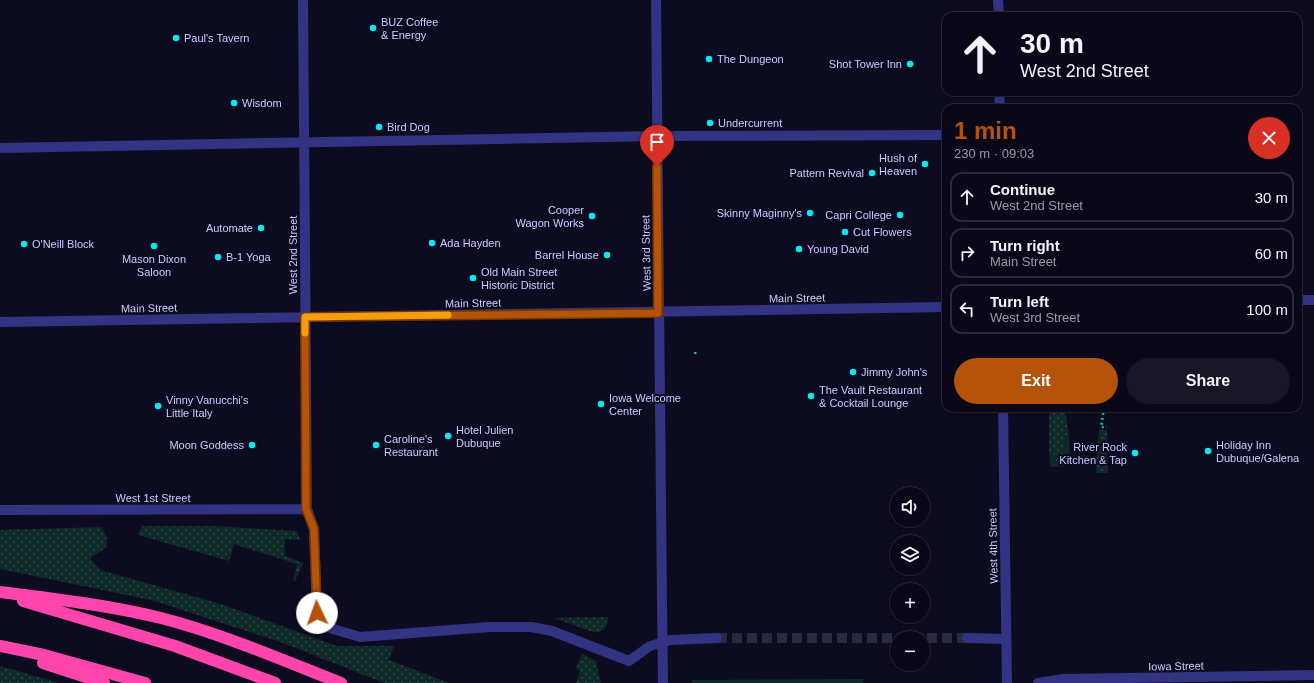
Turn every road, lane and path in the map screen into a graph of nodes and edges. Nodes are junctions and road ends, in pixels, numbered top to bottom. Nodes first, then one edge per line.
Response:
1 (302, 0) edge
2 (656, 0) edge
3 (998, 0) edge
4 (999, 12) edge
5 (942, 135) edge
6 (657, 136) junction
7 (304, 143) junction
8 (0, 148) edge
9 (1302, 300) edge
10 (1314, 300) edge
11 (942, 307) edge
12 (658, 313) junction
13 (305, 317) junction
14 (0, 322) edge
15 (696, 349) dead end
16 (695, 354) dead end
17 (1003, 412) edge
18 (1103, 412) edge
19 (1107, 426) dead end
20 (306, 509) junction
21 (0, 510) edge
22 (0, 594) edge
23 (717, 638) tunnel mouth
24 (967, 638) tunnel mouth
25 (1006, 639) junction
26 (0, 647) edge
27 (1314, 675) edge
28 (104, 683) edge
29 (145, 683) edge
30 (275, 683) edge
31 (341, 683) edge
32 (663, 683) edge
33 (1007, 683) edge
34 (1038, 683) edge

1 - 7 street, West 2nd Street
2 - 6 street, West 3rd Street
3 - 4 street
5 - 6 street
6 - 7 street
6 - 12 street, West 3rd Street
7 - 8 street
7 - 13 street, West 2nd Street
9 - 10 street
11 - 12 street, Main Street
12 - 13 street, Main Street
12 - 32 street, West 3rd Street, bridge
13 - 14 street, Main Street
13 - 20 street, West 2nd Street
15 - 16 path
17 - 25 street, West 4th Street
18 - 19 path
20 - 21 street, West 1st Street
20 - 23 street
22 - 30 highway
22 - 31 highway
24 - 25 street
25 - 33 street, West 4th Street
26 - 28 highway
26 - 29 highway
27 - 34 street, Iowa Street

